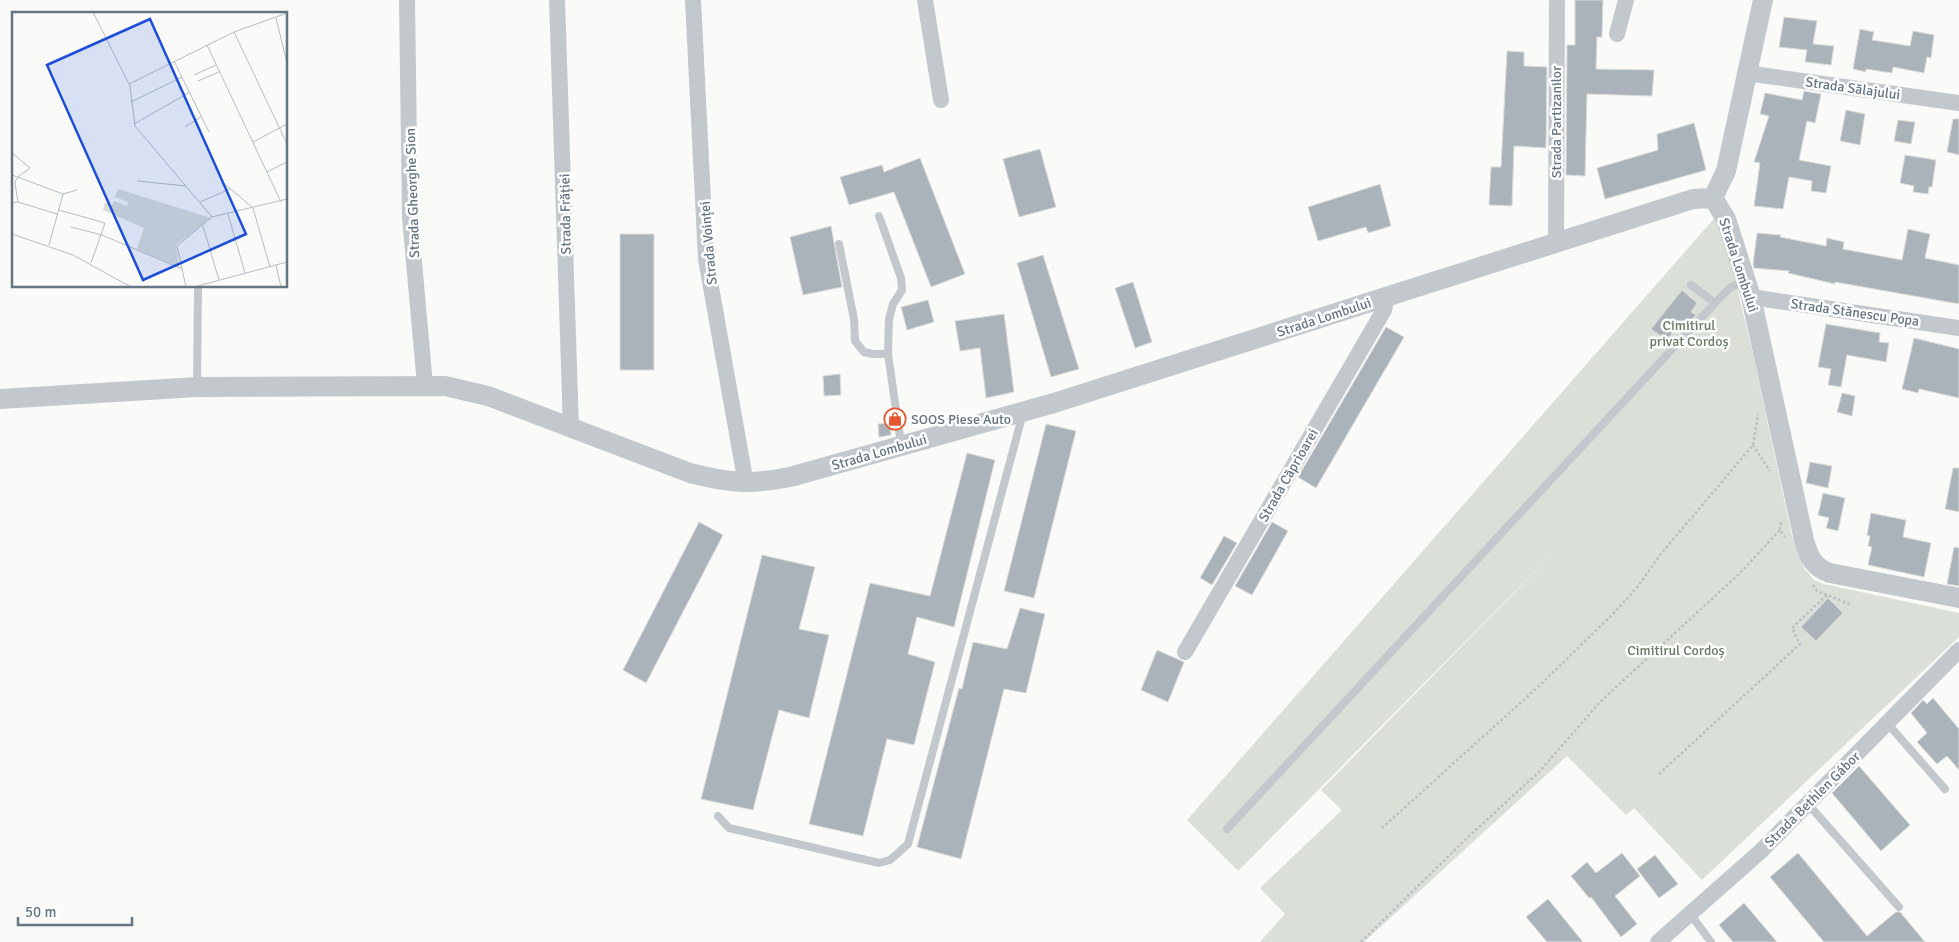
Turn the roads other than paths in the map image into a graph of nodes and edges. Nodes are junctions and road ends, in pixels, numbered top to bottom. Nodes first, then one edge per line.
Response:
1 (407, 0) edge
2 (557, 0) edge
3 (693, 0) edge
4 (925, 0) edge
5 (1557, 0) edge
6 (1626, 0) edge
7 (1763, 0) edge
8 (1617, 34) dead end
9 (1746, 73) junction
10 (941, 100) dead end
11 (1959, 103) edge
12 (1713, 198) junction
13 (879, 216) dead end
14 (839, 244) dead end
15 (1556, 244) junction
16 (1692, 285) dead end
17 (198, 288) edge
18 (1749, 289) junction
19 (1387, 297) junction
20 (1715, 303) junction
21 (1959, 328) edge
22 (888, 354) junction
23 (425, 385) junction
24 (197, 387) junction
25 (0, 399) edge
26 (1023, 411) junction
27 (571, 428) junction
28 (902, 446) junction
29 (746, 484) junction
30 (1959, 598) edge
31 (1959, 650) edge
32 (1185, 652) dead end
33 (1887, 722) junction
34 (1945, 789) dead end
35 (1808, 804) junction
36 (718, 816) dead end
37 (1227, 829) dead end
38 (1899, 907) dead end
39 (1690, 914) junction
40 (1658, 942) edge
41 (1711, 942) edge

1 - 23 street, Strada Gheorghe Sion
2 - 27 street, Strada Frăției
3 - 29 street, Strada Voinței
4 - 10 street
5 - 15 street, Strada Partizanilor
6 - 8 street
7 - 9 street
9 - 11 street, Strada Sălajului
9 - 12 street
12 - 15 street, Strada Lombului
12 - 18 street, Strada Lombului
13 - 22 lane
14 - 22 lane
15 - 19 street, Strada Lombului
16 - 20 lane
17 - 24 lane
18 - 20 lane
18 - 21 street, Strada Stănescu Popa
18 - 30 street, Strada Lombului
19 - 26 street, Strada Lombului
19 - 32 street, Strada Căprioarei
20 - 37 lane
22 - 28 lane
23 - 24 street, Strada Lombului
23 - 27 street, Strada Lombului
24 - 25 street, Strada Lombului
26 - 28 street, Strada Lombului
26 - 36 lane
27 - 29 street, Strada Lombului
28 - 29 street, Strada Lombului
31 - 33 street, Strada Bethlen Gábor
33 - 34 lane
33 - 35 street, Strada Bethlen Gábor
35 - 38 lane
35 - 39 street, Strada Bethlen Gábor
39 - 40 street, Strada Bethlen Gábor
39 - 41 lane

